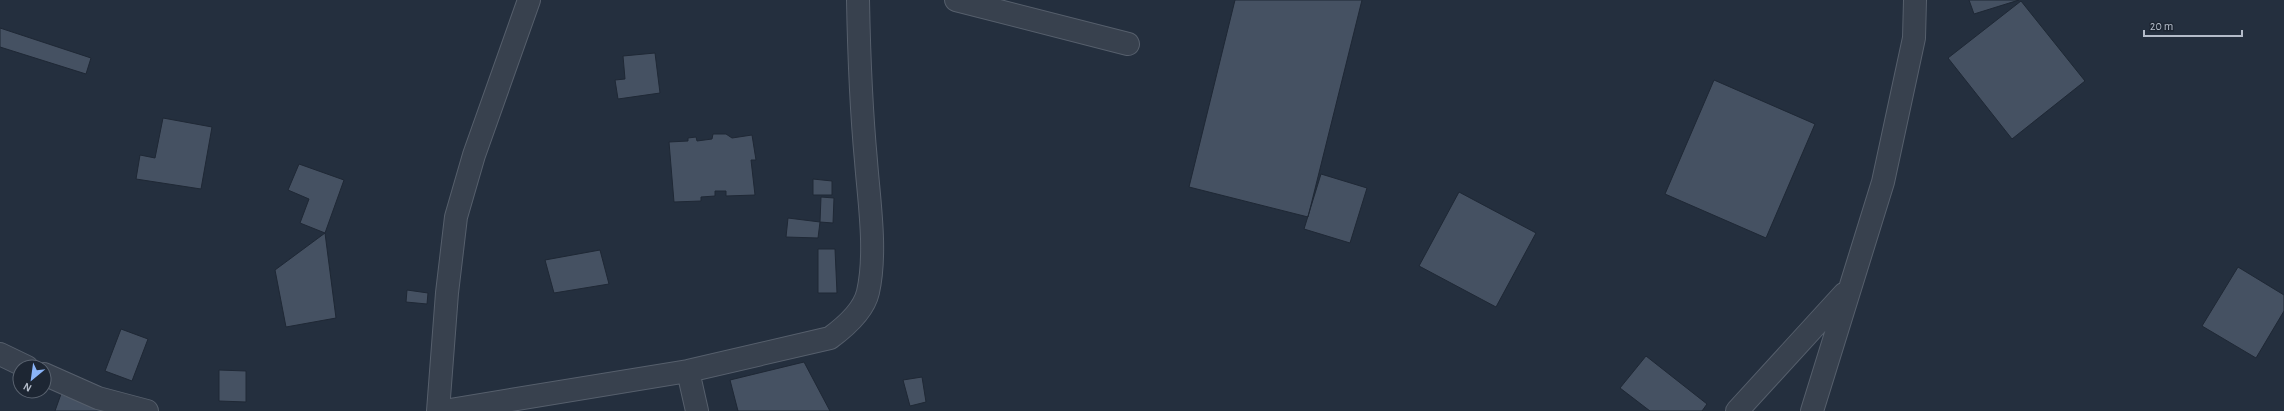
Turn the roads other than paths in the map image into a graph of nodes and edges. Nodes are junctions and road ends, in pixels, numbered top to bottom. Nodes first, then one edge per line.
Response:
1 (529, 0) edge
2 (858, 0) edge
3 (956, 0) edge
4 (1915, 0) edge
5 (1128, 44) dead end
6 (1848, 290) junction
7 (0, 354) edge
8 (12, 360) edge
9 (688, 370) junction
10 (52, 378) edge
11 (147, 411) edge
12 (438, 411) edge
13 (444, 411) edge
14 (697, 411) edge
15 (1737, 411) edge
16 (1812, 411) edge

1 - 12 street
2 - 9 street
3 - 5 street
4 - 6 street
6 - 15 street
6 - 16 street
7 - 8 street
9 - 13 street
9 - 14 street
10 - 11 street

